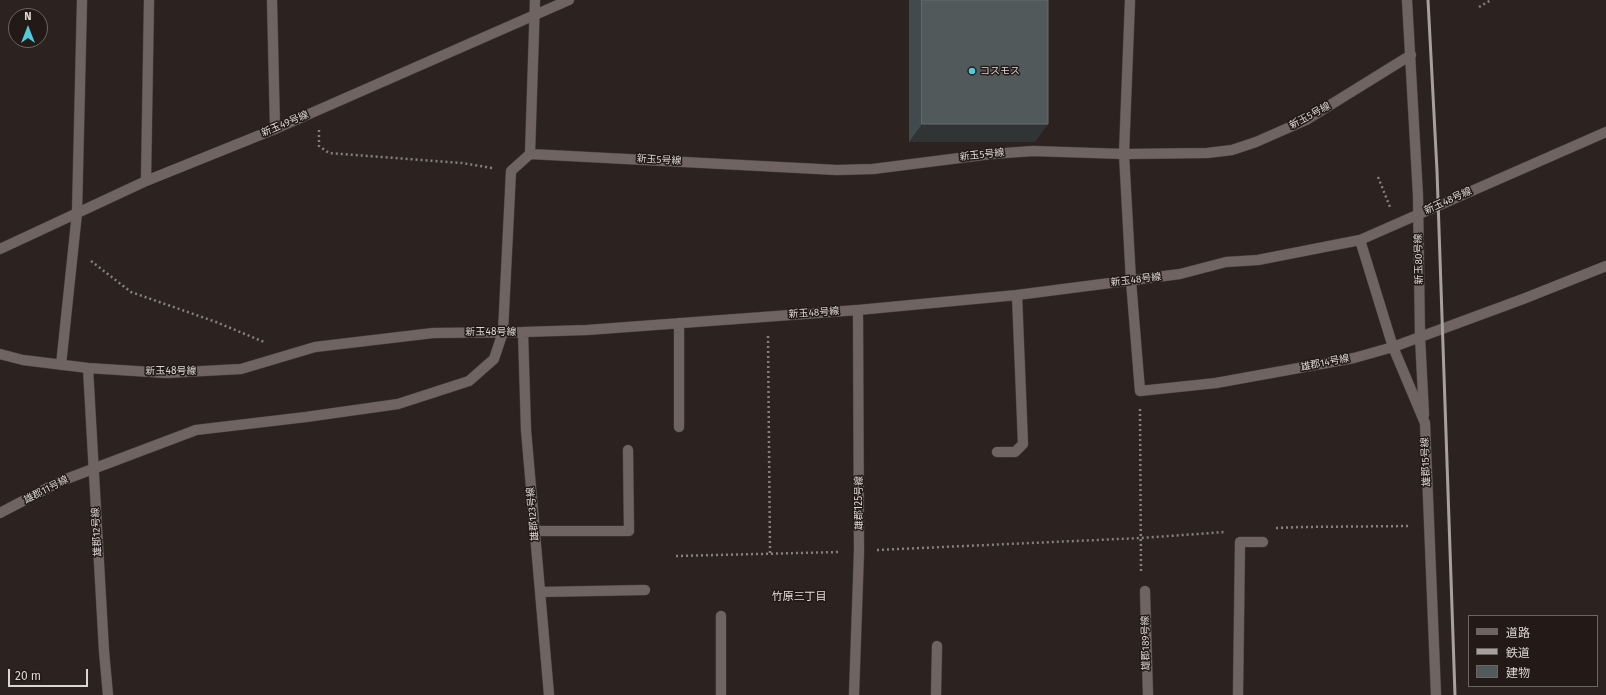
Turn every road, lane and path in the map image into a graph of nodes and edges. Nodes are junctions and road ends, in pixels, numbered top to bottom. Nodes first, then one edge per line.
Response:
1 (82, 0) edge
2 (149, 0) edge
3 (272, 0) edge
4 (535, 0) edge
5 (569, 0) edge
6 (1130, 0) edge
7 (1408, 0) edge
8 (1491, 0) edge
9 (1479, 7) dead end
10 (535, 14) junction
11 (1411, 55) junction
12 (320, 109) junction
13 (275, 129) junction
14 (1606, 132) edge
15 (530, 154) junction
16 (1124, 154) junction
17 (511, 171) junction
18 (1378, 177) dead end
19 (146, 182) junction
20 (77, 212) junction
21 (1418, 215) junction
22 (1397, 224) junction
23 (1360, 240) junction
24 (73, 247) junction
25 (0, 249) edge
26 (1606, 266) edge
27 (1131, 281) junction
28 (1017, 295) junction
29 (858, 310) junction
30 (768, 317) junction
31 (679, 323) junction
32 (502, 332) junction
33 (523, 332) junction
34 (1420, 337) junction
35 (1393, 347) junction
36 (0, 354) edge
37 (294, 354) junction
38 (61, 365) junction
39 (88, 368) junction
40 (1140, 391) junction
41 (1425, 423) junction
42 (679, 427) dead end
43 (628, 450) dead end
44 (997, 452) dead end
45 (93, 469) junction
46 (0, 513) edge
47 (1429, 526) junction
48 (1269, 529) dead end
49 (535, 531) junction
50 (1229, 532) dead end
51 (1141, 538) junction
52 (1263, 542) dead end
53 (859, 551) junction
54 (770, 554) junction
55 (676, 556) dead end
56 (645, 590) dead end
57 (1145, 591) joint
58 (540, 592) junction
59 (721, 616) dead end
60 (937, 646) dead end
61 (108, 695) edge
62 (549, 695) edge
63 (721, 695) edge
64 (854, 695) edge
65 (936, 695) edge
66 (1148, 695) edge
67 (1238, 695) edge
68 (1436, 695) edge

1 - 20 street
2 - 19 street
3 - 13 street
4 - 10 street
5 - 10 street, 新玉49号線
6 - 16 street
7 - 11 street, 新玉80号線
8 - 9 path
10 - 12 street, 新玉49号線
10 - 15 street
11 - 16 street, 新玉5号線
11 - 21 street, 新玉80号線
12 - 13 street, 新玉49号線
12 - 17 path
13 - 19 street, 新玉49号線
14 - 21 street, 新玉48号線
15 - 16 street, 新玉5号線
15 - 17 street
16 - 27 street
17 - 32 street, 雄郡11号線
18 - 22 path
19 - 20 street, 新玉49号線
20 - 24 street
20 - 25 street, 新玉49号線
21 - 22 street, 新玉48号線
21 - 34 street, 新玉80号線
22 - 23 street, 新玉48号線
23 - 27 street, 新玉48号線
23 - 35 street, 雄郡15号線
24 - 37 path
24 - 38 street
26 - 34 street, 雄郡14号線
27 - 28 street, 新玉48号線
27 - 40 street
28 - 29 street, 新玉48号線
28 - 44 street
29 - 30 street, 新玉48号線
29 - 53 street, 雄郡125号線
30 - 31 street, 新玉48号線
30 - 54 path
31 - 33 street, 新玉48号線
31 - 42 street
32 - 33 street, 新玉48号線
32 - 37 street, 新玉48号線
32 - 45 street, 雄郡11号線
33 - 49 street, 雄郡123号線
34 - 35 street, 雄郡14号線
34 - 41 street, 新玉80号線
35 - 40 street, 雄郡14号線
35 - 41 street, 雄郡15号線
36 - 38 street, 新玉48号線
37 - 39 street, 新玉48号線
38 - 39 street, 新玉48号線
39 - 45 street, 雄郡12号線
40 - 51 path
41 - 47 street, 雄郡15号線
43 - 49 street
45 - 46 street, 雄郡11号線
45 - 61 street, 雄郡12号線
47 - 48 path
47 - 68 street, 雄郡15号線
49 - 58 street, 雄郡123号線
50 - 51 path
51 - 53 path
51 - 57 path
52 - 67 street
53 - 54 path
53 - 64 street, 雄郡125号線
54 - 55 path
56 - 58 street
57 - 66 street, 雄郡189号線
58 - 62 street, 雄郡123号線
59 - 63 street
60 - 65 street

